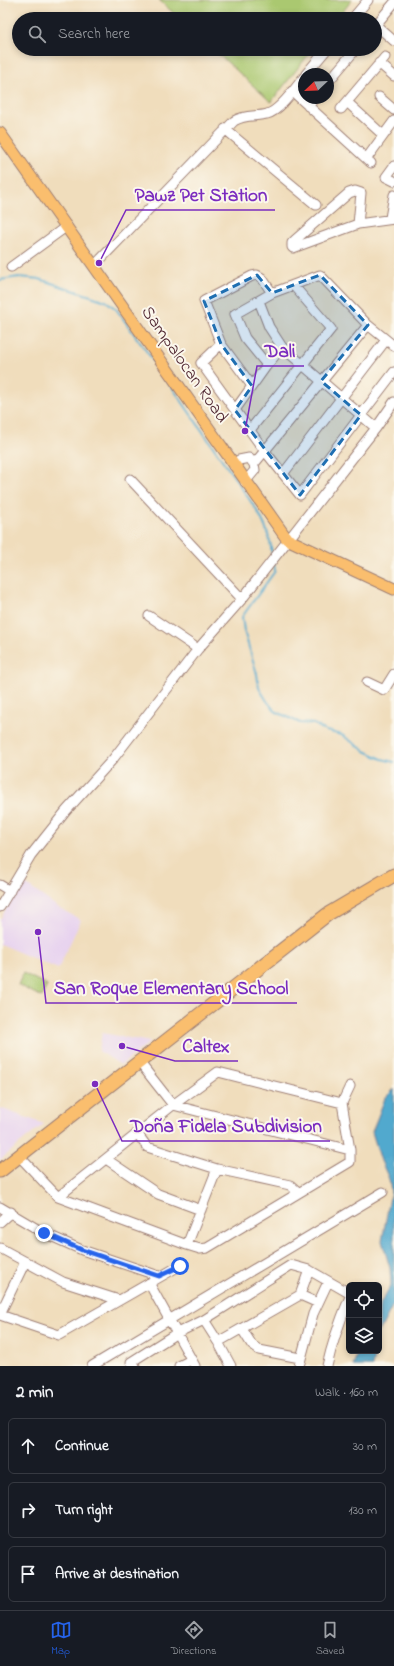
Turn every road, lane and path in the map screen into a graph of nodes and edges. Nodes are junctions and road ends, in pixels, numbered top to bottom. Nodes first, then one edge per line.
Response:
1 (368, 0) edge
2 (394, 3) edge
3 (358, 12) edge
4 (382, 17) edge
5 (382, 31) edge
6 (394, 41) edge
7 (321, 56) edge
8 (350, 56) edge
9 (311, 68) edge
10 (334, 75) edge
11 (394, 76) edge
12 (298, 84) edge
13 (292, 91) junction
14 (379, 97) dead end
15 (308, 106) joint
16 (394, 110) edge
17 (394, 121) edge
18 (225, 129) junction
19 (0, 133) edge
20 (383, 135) junction
21 (394, 166) edge
22 (394, 181) edge
23 (394, 195) edge
24 (316, 205) dead end
25 (392, 219) edge
26 (358, 224) junction
27 (67, 226) junction
28 (94, 266) junction
29 (11, 267) dead end
30 (293, 285) junction
31 (272, 293) junction
32 (259, 301) junction
33 (368, 325) junction
34 (386, 340) junction
35 (221, 344) junction
36 (394, 346) edge
37 (282, 347) junction
38 (267, 364) junction
39 (302, 365) junction
40 (394, 372) edge
41 (321, 381) junction
42 (252, 386) junction
43 (341, 398) junction
44 (394, 402) edge
45 (235, 410) junction
46 (361, 415) junction
47 (376, 428) junction
48 (250, 430) junction
49 (264, 450) junction
50 (254, 464) junction
51 (234, 466) junction
52 (283, 474) junction
53 (130, 478) dead end
54 (245, 482) junction
55 (287, 539) junction
56 (394, 589) edge
57 (242, 599) junction
58 (149, 616) dead end
59 (198, 649) junction
60 (394, 674) edge
61 (367, 682) dead end
62 (394, 875) edge
63 (0, 885) edge
64 (10, 890) junction
65 (0, 908) edge
66 (140, 1063) junction
67 (350, 1086) dead end
68 (342, 1103) junction
69 (173, 1105) junction
70 (137, 1133) junction
71 (350, 1150) junction
72 (20, 1156) junction
73 (106, 1158) junction
74 (216, 1169) junction
75 (0, 1171) edge
76 (298, 1192) junction
77 (383, 1192) dead end
78 (58, 1197) junction
79 (0, 1207) edge
80 (201, 1210) junction
81 (11, 1212) junction
82 (0, 1222) edge
83 (187, 1245) junction
84 (0, 1248) edge
85 (25, 1262) junction
86 (180, 1266) dead end
87 (310, 1270) junction
88 (159, 1276) junction
89 (328, 1282) junction
90 (150, 1283) junction
91 (346, 1291) edge
92 (300, 1295) junction
93 (119, 1300) junction
94 (318, 1303) junction
95 (346, 1306) edge
96 (0, 1314) edge
97 (170, 1320) junction
98 (204, 1320) junction
99 (242, 1329) junction
100 (177, 1333) junction
101 (218, 1342) junction
102 (300, 1362) edge
103 (193, 1363) edge
104 (92, 1366) edge
105 (135, 1366) edge
106 (179, 1366) edge
107 (230, 1366) edge
108 (327, 1366) edge

1 - 3 street
2 - 4 street
5 - 6 street
7 - 9 street
8 - 10 street
11 - 20 street
12 - 13 street
13 - 15 street
13 - 18 street
14 - 16 street
15 - 20 street
17 - 20 street
18 - 24 street
18 - 28 street
19 - 27 main road, Sampalocan Road
21 - 22 street
23 - 25 street
25 - 26 street
26 - 26 street
27 - 28 main road, Sampalocan Road
27 - 29 street
28 - 51 main road, Sampalocan Road
30 - 31 street
30 - 33 street
30 - 39 street
31 - 32 street
31 - 35 street
32 - 37 street
32 - 38 street
33 - 34 street
33 - 41 street
34 - 36 street
34 - 43 street
35 - 42 street
35 - 45 street
37 - 38 street
37 - 39 street
38 - 42 street
39 - 41 street
39 - 48 street
40 - 46 street
41 - 43 street
41 - 49 street
42 - 45 street
43 - 46 street
43 - 52 street
44 - 47 street
45 - 48 street
46 - 47 street
46 - 52 street
47 - 55 street
48 - 49 street
49 - 50 street
49 - 52 street
50 - 51 street
50 - 54 street
51 - 54 main road, Sampalocan Road
53 - 57 street
54 - 55 main road, Sampalocan Road
55 - 56 main road, Sampalocan Road
55 - 57 street
57 - 59 street
58 - 59 street
59 - 64 street
60 - 61 street
62 - 66 highway
63 - 64 street
64 - 65 street
66 - 69 street
66 - 72 highway
67 - 68 street
68 - 69 street
68 - 71 street
69 - 70 street
69 - 71 street
70 - 73 street
70 - 74 street
71 - 76 street
72 - 75 highway
72 - 78 street
73 - 78 street
73 - 80 street
74 - 76 street
74 - 80 street
76 - 83 street
77 - 97 street
78 - 83 street
79 - 81 street
80 - 83 street
81 - 82 street
81 - 88 street
84 - 85 street
85 - 93 street
85 - 96 street
86 - 88 street
87 - 89 street
87 - 92 street
87 - 98 street
88 - 90 street
89 - 91 street
89 - 94 street
90 - 93 street
90 - 97 street
92 - 94 street
92 - 99 street
93 - 96 street
94 - 102 street
95 - 108 street
97 - 100 street
97 - 104 street
98 - 100 street
98 - 101 street
99 - 101 street
99 - 102 street
100 - 103 street
100 - 105 street
101 - 107 street
103 - 106 street

